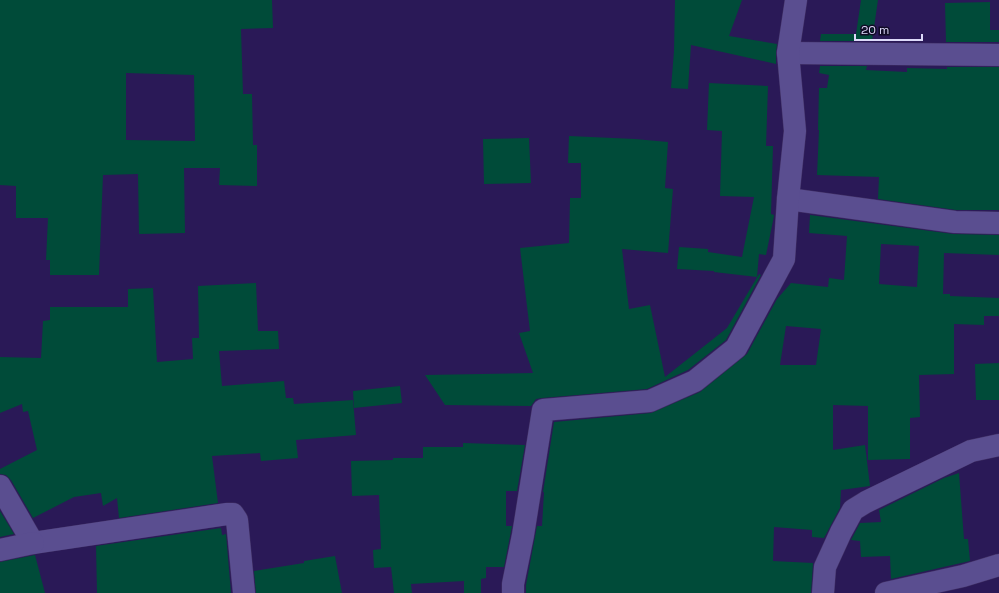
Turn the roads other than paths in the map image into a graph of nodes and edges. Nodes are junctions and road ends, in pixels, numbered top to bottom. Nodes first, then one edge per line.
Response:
1 (796, 0) edge
2 (788, 54) junction
3 (999, 55) edge
4 (788, 199) junction
5 (999, 222) edge
6 (999, 445) edge
7 (0, 486) edge
8 (33, 543) junction
9 (0, 550) edge
10 (999, 565) edge
11 (244, 593) edge
12 (513, 593) edge
13 (823, 593) edge
14 (886, 593) edge

1 - 2 street
2 - 3 street
2 - 4 street
4 - 5 street
4 - 12 street
6 - 13 street
7 - 8 street
8 - 9 street
8 - 11 street
10 - 14 street

